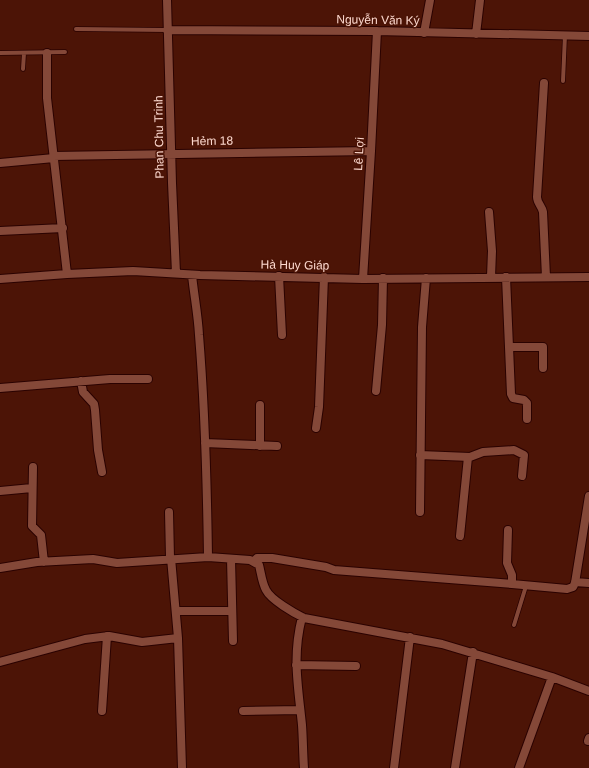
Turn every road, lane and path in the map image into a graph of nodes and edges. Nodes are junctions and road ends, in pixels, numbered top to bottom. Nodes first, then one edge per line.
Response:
1 (167, 0) edge
2 (430, 0) edge
3 (480, 0) edge
4 (76, 29) dead end
5 (167, 30) junction
6 (377, 31) junction
7 (424, 32) junction
8 (476, 34) junction
9 (566, 35) junction
10 (589, 36) edge
11 (65, 52) dead end
12 (0, 53) edge
13 (24, 53) junction
14 (47, 53) junction
15 (23, 68) dead end
16 (563, 81) dead end
17 (544, 83) dead end
18 (371, 151) junction
19 (171, 154) junction
20 (54, 157) junction
21 (0, 163) edge
22 (489, 212) dead end
23 (63, 228) junction
24 (0, 232) edge
25 (176, 273) junction
26 (67, 274) junction
27 (192, 274) junction
28 (279, 276) junction
29 (324, 277) junction
30 (491, 277) junction
31 (506, 277) junction
32 (546, 277) junction
33 (589, 277) edge
34 (363, 278) junction
35 (383, 278) junction
36 (426, 278) junction
37 (0, 279) edge
38 (282, 335) dead end
39 (509, 347) junction
40 (543, 368) dead end
41 (148, 378) dead end
42 (81, 381) junction
43 (0, 388) edge
44 (376, 391) dead end
45 (260, 405) dead end
46 (527, 419) dead end
47 (316, 428) dead end
48 (205, 443) junction
49 (260, 446) junction
50 (277, 446) dead end
51 (420, 455) junction
52 (468, 457) junction
53 (33, 467) dead end
54 (102, 472) dead end
55 (522, 476) dead end
56 (32, 488) junction
57 (0, 491) edge
58 (589, 496) edge
59 (169, 512) dead end
60 (420, 512) dead end
61 (508, 530) dead end
62 (460, 536) dead end
63 (208, 557) junction
64 (171, 558) junction
65 (231, 559) junction
66 (254, 561) junction
67 (44, 562) junction
68 (0, 568) edge
69 (575, 582) junction
70 (589, 583) edge
71 (512, 584) junction
72 (526, 586) junction
73 (229, 609) junction
74 (176, 611) junction
75 (302, 617) junction
76 (514, 625) dead end
77 (107, 636) junction
78 (410, 637) junction
79 (178, 638) junction
80 (233, 641) dead end
81 (473, 652) junction
82 (0, 662) edge
83 (296, 665) junction
84 (356, 666) dead end
85 (552, 677) junction
86 (589, 691) edge
87 (300, 710) junction
88 (102, 711) dead end
89 (243, 712) dead end
90 (182, 768) edge
91 (304, 768) edge
92 (394, 768) edge
93 (455, 768) edge
94 (519, 768) edge

1 - 5 street, Phan Chu Trinh
2 - 7 street
3 - 8 street
4 - 5 lane
5 - 6 street, Nguyễn Văn Ký
5 - 19 street, Phan Chu Trinh
6 - 7 street, Nguyễn Văn Ký
6 - 18 street, Lê Lợi
7 - 8 street, Nguyễn Văn Ký
8 - 9 street, Nguyễn Văn Ký
9 - 10 street, Nguyễn Văn Ký
9 - 16 lane
11 - 14 lane
12 - 13 lane
13 - 14 lane
13 - 15 lane
14 - 20 street
17 - 32 street
18 - 19 street, Hẻm 18
18 - 34 street, Lê Lợi
19 - 20 street, Hẻm 18
19 - 25 street, Phan Chu Trinh
20 - 21 street, Hẻm 18
20 - 23 street
22 - 30 street
23 - 24 street
23 - 26 street
25 - 26 street, Hà Huy Giáp
25 - 27 street, Hà Huy Giáp
26 - 37 street, Hà Huy Giáp
27 - 28 street, Hà Huy Giáp
27 - 48 street
28 - 29 street, Hà Huy Giáp
28 - 38 street
29 - 34 street, Hà Huy Giáp
29 - 47 street
30 - 31 street, Hà Huy Giáp
30 - 36 street, Hà Huy Giáp
31 - 32 street, Hà Huy Giáp
31 - 39 street
32 - 33 street, Hà Huy Giáp
34 - 35 street, Hà Huy Giáp
35 - 36 street, Hà Huy Giáp
35 - 44 street
36 - 51 street
39 - 40 street
39 - 46 street
41 - 42 street
42 - 43 street
42 - 54 street
45 - 49 street
48 - 49 street
48 - 63 street
49 - 50 street
51 - 52 street
51 - 60 street
52 - 55 street
52 - 62 street
53 - 56 street
56 - 57 street
56 - 67 street
58 - 69 street
59 - 64 street
61 - 71 street
63 - 64 street
63 - 65 street
64 - 67 street
64 - 74 street
65 - 66 street
65 - 73 street
66 - 71 street
66 - 75 street
67 - 68 street
69 - 70 street
69 - 72 street
71 - 72 street
72 - 76 lane
73 - 74 street
73 - 80 street
74 - 79 street
75 - 78 street
75 - 83 street
77 - 79 street
77 - 82 street
77 - 88 street
78 - 81 street
78 - 92 street
79 - 90 street
81 - 85 street
81 - 93 street
83 - 84 street
83 - 87 street
85 - 86 street
85 - 94 street
87 - 89 street
87 - 91 street

